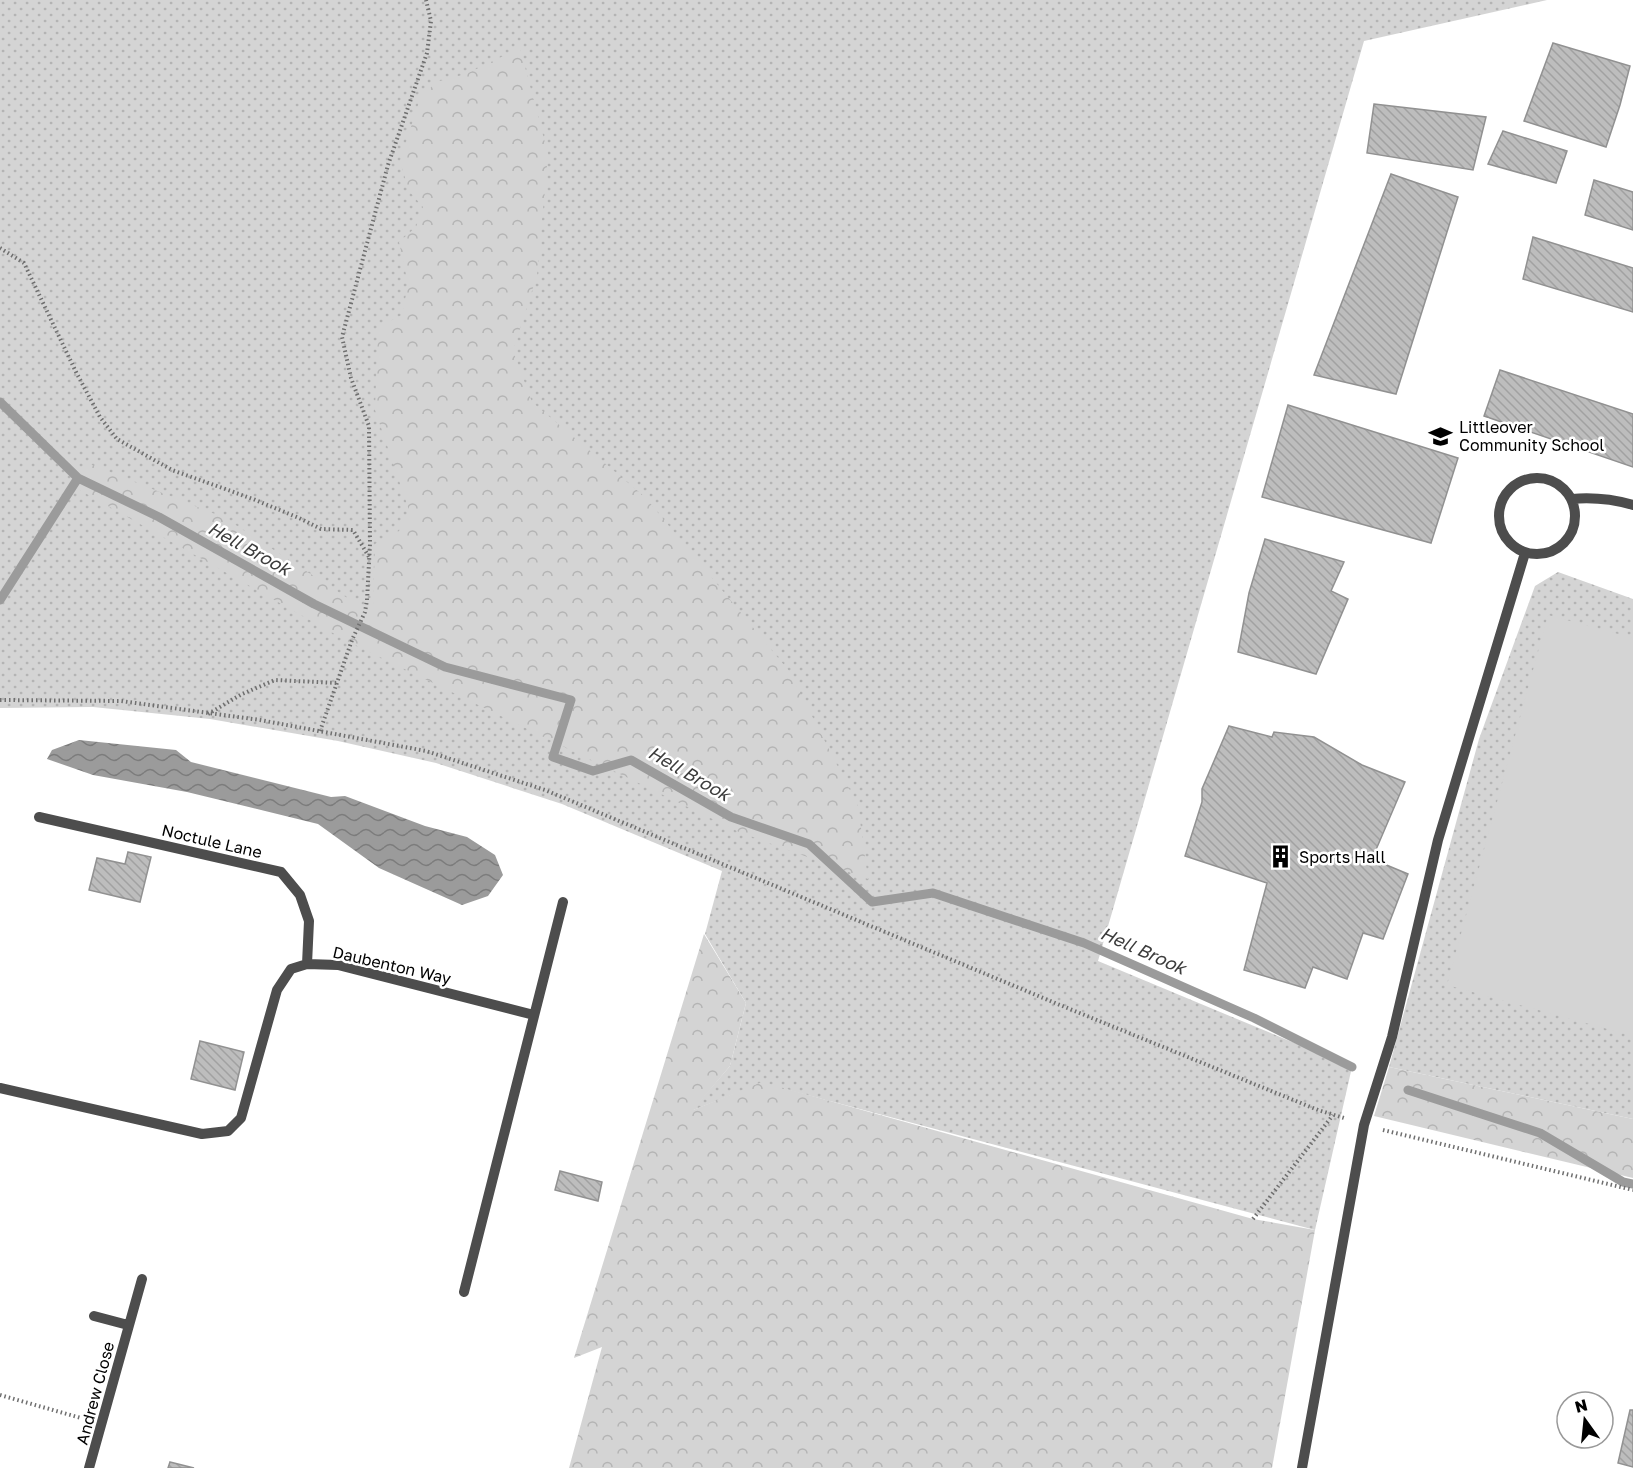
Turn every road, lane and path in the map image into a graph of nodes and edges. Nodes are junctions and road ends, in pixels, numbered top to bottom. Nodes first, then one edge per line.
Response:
1 (426, 0) edge
2 (0, 248) edge
3 (1572, 499) junction
4 (1633, 505) edge
5 (1525, 553) junction
6 (369, 558) junction
7 (338, 683) junction
8 (0, 700) edge
9 (208, 714) junction
10 (320, 731) junction
11 (39, 817) dead end
12 (563, 902) dead end
13 (307, 964) junction
14 (534, 1015) junction
15 (0, 1088) edge
16 (1333, 1115) junction
17 (1364, 1125) junction
18 (1633, 1191) edge
19 (1253, 1219) dead end
20 (142, 1280) dead end
21 (464, 1292) dead end
22 (94, 1317) dead end
23 (128, 1325) junction
24 (0, 1395) edge
25 (102, 1425) junction
26 (89, 1468) edge
27 (1302, 1468) edge

1 - 6 path
2 - 6 path
3 - 4 street
3 - 5 street
3 - 5 street
5 - 17 street
6 - 7 path
7 - 9 path
7 - 10 path
8 - 9 path
9 - 10 path
10 - 16 path
11 - 13 street, Noctule Lane
12 - 14 street
13 - 14 street, Daubenton Way
13 - 15 street, Daubenton Way
14 - 21 street
16 - 17 path
16 - 19 path
17 - 18 path
17 - 27 street
20 - 23 street, Andrew Close
22 - 23 street, Andrew Close
23 - 25 street, Andrew Close
24 - 25 path
25 - 26 street, Andrew Close

